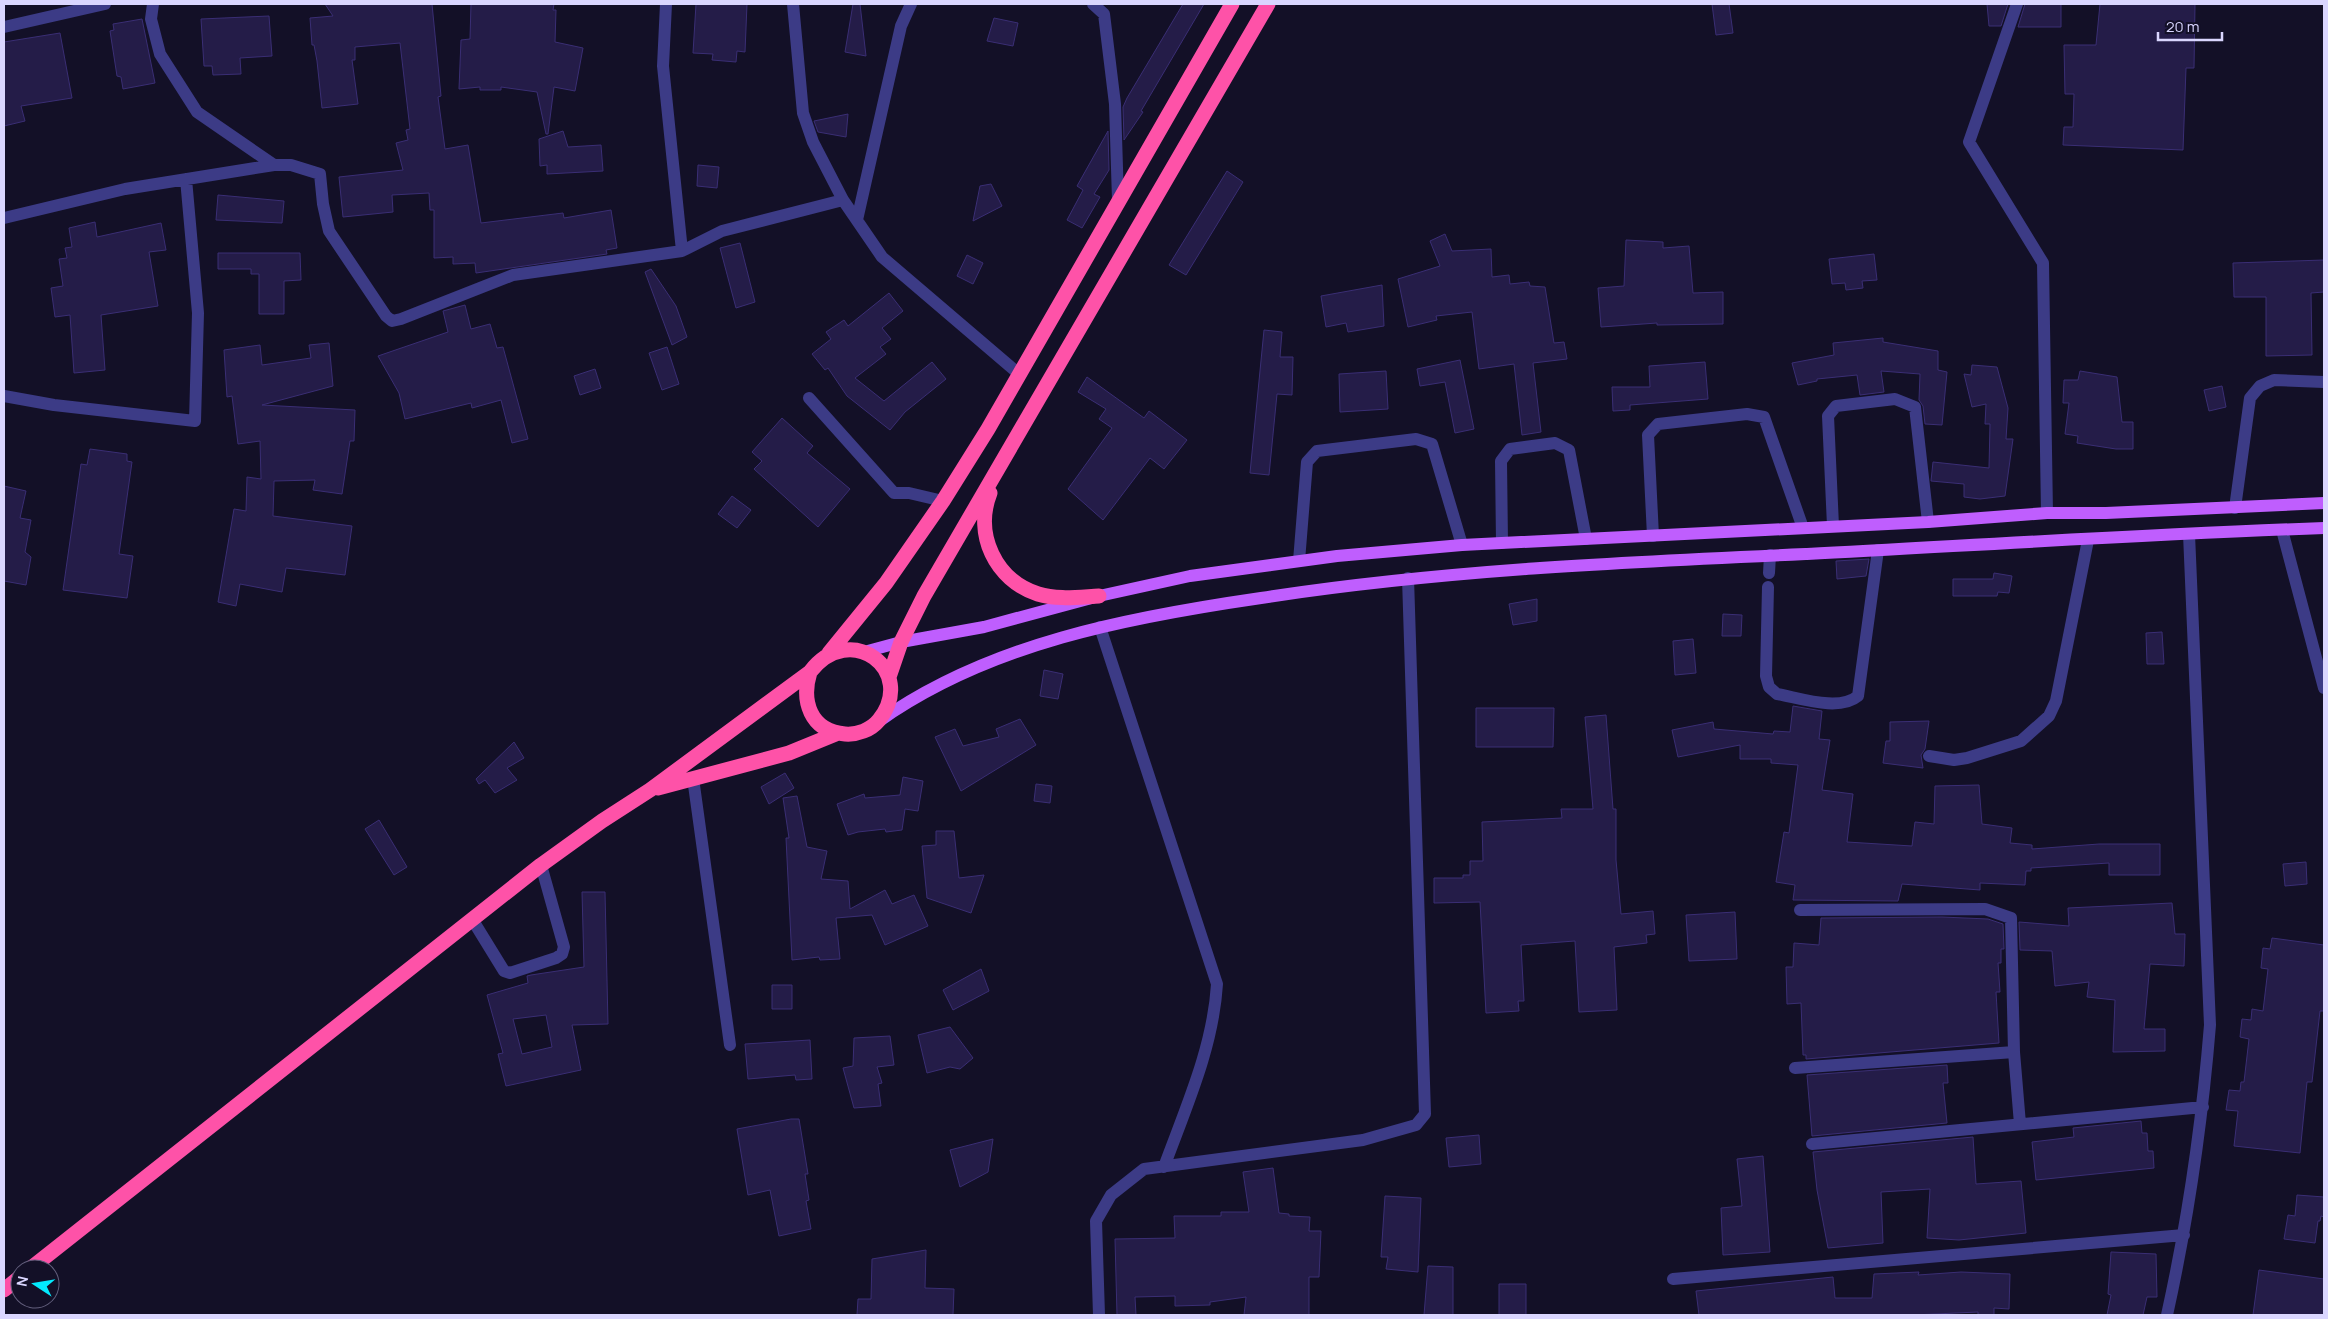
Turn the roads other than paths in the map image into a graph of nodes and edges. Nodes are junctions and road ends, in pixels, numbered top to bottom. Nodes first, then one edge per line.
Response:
1 (105, 4) edge
2 (153, 4) edge
3 (666, 4) edge
4 (793, 4) edge
5 (911, 4) edge
6 (1093, 4) edge
7 (1232, 4) edge
8 (1268, 4) edge
9 (2017, 4) edge
10 (4, 27) edge
11 (274, 165) junction
12 (186, 179) junction
13 (842, 200) junction
14 (1118, 200) junction
15 (4, 218) edge
16 (856, 220) junction
17 (682, 251) junction
18 (1019, 374) junction
19 (2324, 382) edge
20 (4, 396) edge
21 (809, 398) dead end
22 (1008, 453) junction
23 (943, 501) junction
24 (2324, 504) edge
25 (2235, 508) junction
26 (2047, 513) junction
27 (1928, 522) junction
28 (1833, 526) junction
29 (1803, 528) junction
30 (2324, 528) edge
31 (2282, 530) junction
32 (2189, 534) junction
33 (1653, 536) junction
34 (1586, 539) junction
35 (2088, 540) junction
36 (1502, 543) junction
37 (1462, 545) junction
38 (1878, 550) junction
39 (1770, 555) junction
40 (1300, 561) junction
41 (1769, 573) dead end
42 (1408, 578) junction
43 (1768, 587) dead end
44 (1099, 596) junction
45 (1100, 627) junction
46 (901, 642) junction
47 (864, 652) junction
48 (829, 653) junction
49 (810, 672) junction
50 (889, 677) junction
51 (2324, 688) edge
52 (876, 724) junction
53 (838, 733) junction
54 (1929, 756) dead end
55 (693, 778) junction
56 (650, 790) junction
57 (540, 865) junction
58 (1800, 910) dead end
59 (472, 918) junction
60 (730, 1045) dead end
61 (2014, 1052) junction
62 (1796, 1068) dead end
63 (2203, 1107) junction
64 (2020, 1124) junction
65 (1812, 1144) dead end
66 (1164, 1167) junction
67 (2184, 1235) junction
68 (43, 1259) edge
69 (1673, 1279) dead end
70 (1099, 1315) edge
71 (2167, 1315) edge

1 - 10 street
2 - 11 street
3 - 17 street
4 - 13 street
5 - 16 street
6 - 14 street
7 - 14 highway
8 - 22 highway
9 - 26 street
11 - 12 street
11 - 17 street
12 - 15 street
12 - 20 street
13 - 16 street
13 - 17 street
14 - 18 highway
16 - 18 street
18 - 23 highway
19 - 25 street
21 - 23 street
22 - 44 highway
22 - 46 highway
23 - 48 highway
24 - 25 main road
25 - 26 main road
26 - 27 main road
27 - 28 main road
27 - 28 street
28 - 29 main road
29 - 33 main road
29 - 33 street
30 - 31 main road
31 - 32 main road
31 - 51 street
32 - 35 main road
32 - 63 street
33 - 34 main road
34 - 36 main road
34 - 36 street
35 - 38 main road
35 - 54 street
36 - 37 main road
37 - 40 main road
37 - 40 street
38 - 39 main road
38 - 43 street
39 - 41 street
39 - 42 main road
40 - 44 main road
42 - 45 main road
42 - 66 street
44 - 46 main road
45 - 52 main road
45 - 66 street
46 - 47 main road
46 - 50 highway
47 - 48 highway
47 - 50 highway
48 - 49 highway
49 - 53 highway
49 - 56 highway
50 - 52 highway
52 - 53 highway
53 - 55 highway
55 - 56 highway
55 - 60 street
56 - 57 highway
57 - 59 highway
57 - 59 street
58 - 61 street
59 - 68 highway
61 - 62 street
61 - 64 street
63 - 64 street
63 - 67 street
64 - 65 street
66 - 70 street
67 - 69 street
67 - 71 street

